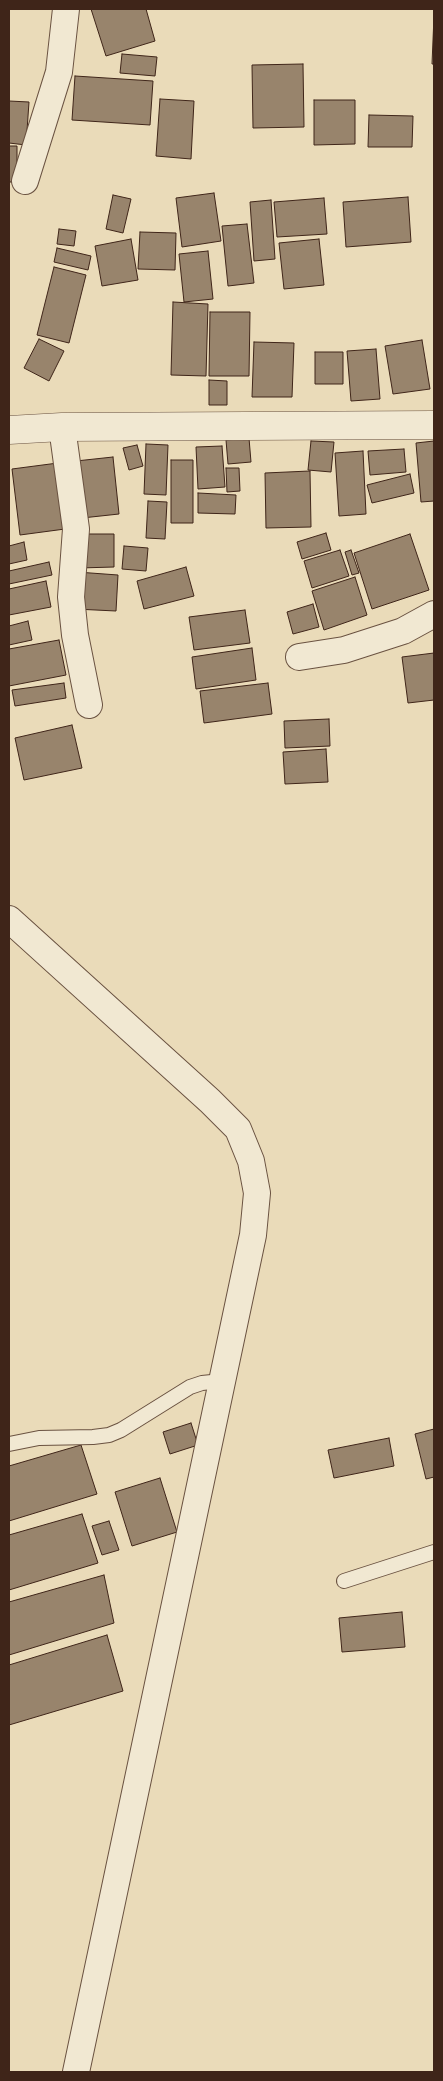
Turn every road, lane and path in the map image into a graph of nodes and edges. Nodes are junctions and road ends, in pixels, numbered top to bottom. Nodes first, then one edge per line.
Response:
1 (66, 9) edge
2 (25, 181) dead end
3 (434, 425) edge
4 (62, 427) junction
5 (9, 430) edge
6 (434, 614) edge
7 (299, 657) dead end
8 (89, 705) dead end
9 (9, 919) edge
10 (222, 1382) junction
11 (9, 1444) edge
12 (434, 1552) edge
13 (344, 1581) dead end
14 (76, 2072) edge

1 - 2 street
3 - 4 street
4 - 5 street
4 - 8 street
6 - 7 street
9 - 10 street
10 - 11 lane
10 - 14 street
12 - 13 lane

